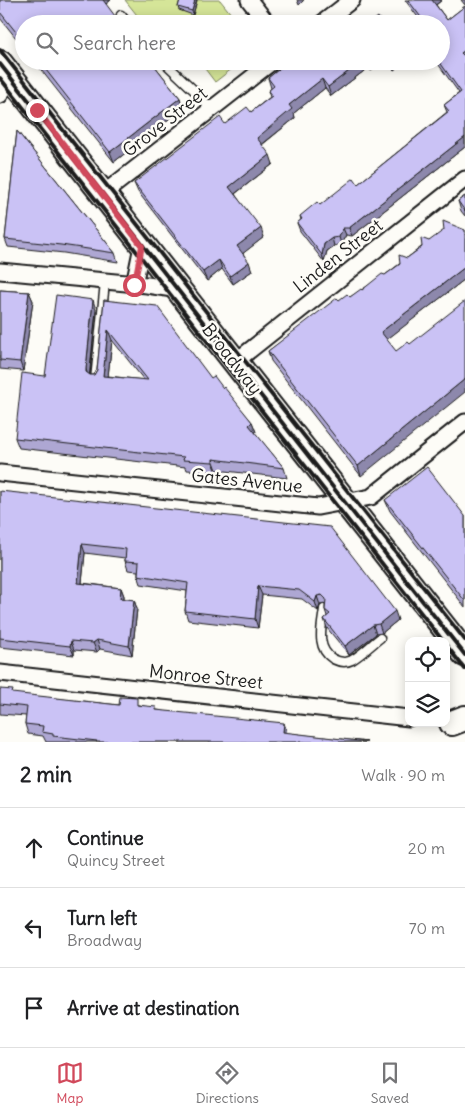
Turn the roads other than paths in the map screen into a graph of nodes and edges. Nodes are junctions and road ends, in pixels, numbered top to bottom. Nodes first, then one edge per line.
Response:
1 (249, 0) edge
2 (352, 0) edge
3 (261, 15) edge
4 (333, 15) edge
5 (172, 70) edge
6 (262, 70) edge
7 (4, 79) edge
8 (211, 110) junction
9 (465, 180) edge
10 (103, 194) junction
11 (142, 246) junction
12 (0, 271) edge
13 (105, 282) junction
14 (134, 285) junction
15 (179, 290) junction
16 (235, 362) junction
17 (94, 380) edge
18 (465, 422) edge
19 (0, 473) edge
20 (345, 502) junction
21 (324, 608) edge
22 (380, 638) dead end
23 (465, 654) edge
24 (0, 673) edge
25 (405, 718) edge

1 - 3 street
2 - 4 street
5 - 8 lane
6 - 8 street, Grove Street
7 - 10 main road, Broadway
8 - 10 street, Grove Street
9 - 16 street, Linden Street
10 - 11 main road, Broadway
11 - 14 street
11 - 15 main road, Broadway
12 - 13 street
13 - 14 street
13 - 17 lane
14 - 15 street
15 - 16 main road, Broadway
16 - 20 main road, Broadway
18 - 20 street, Gates Avenue
19 - 20 street, Gates Avenue
20 - 23 main road, Broadway
21 - 22 lane
24 - 25 street, Monroe Street

